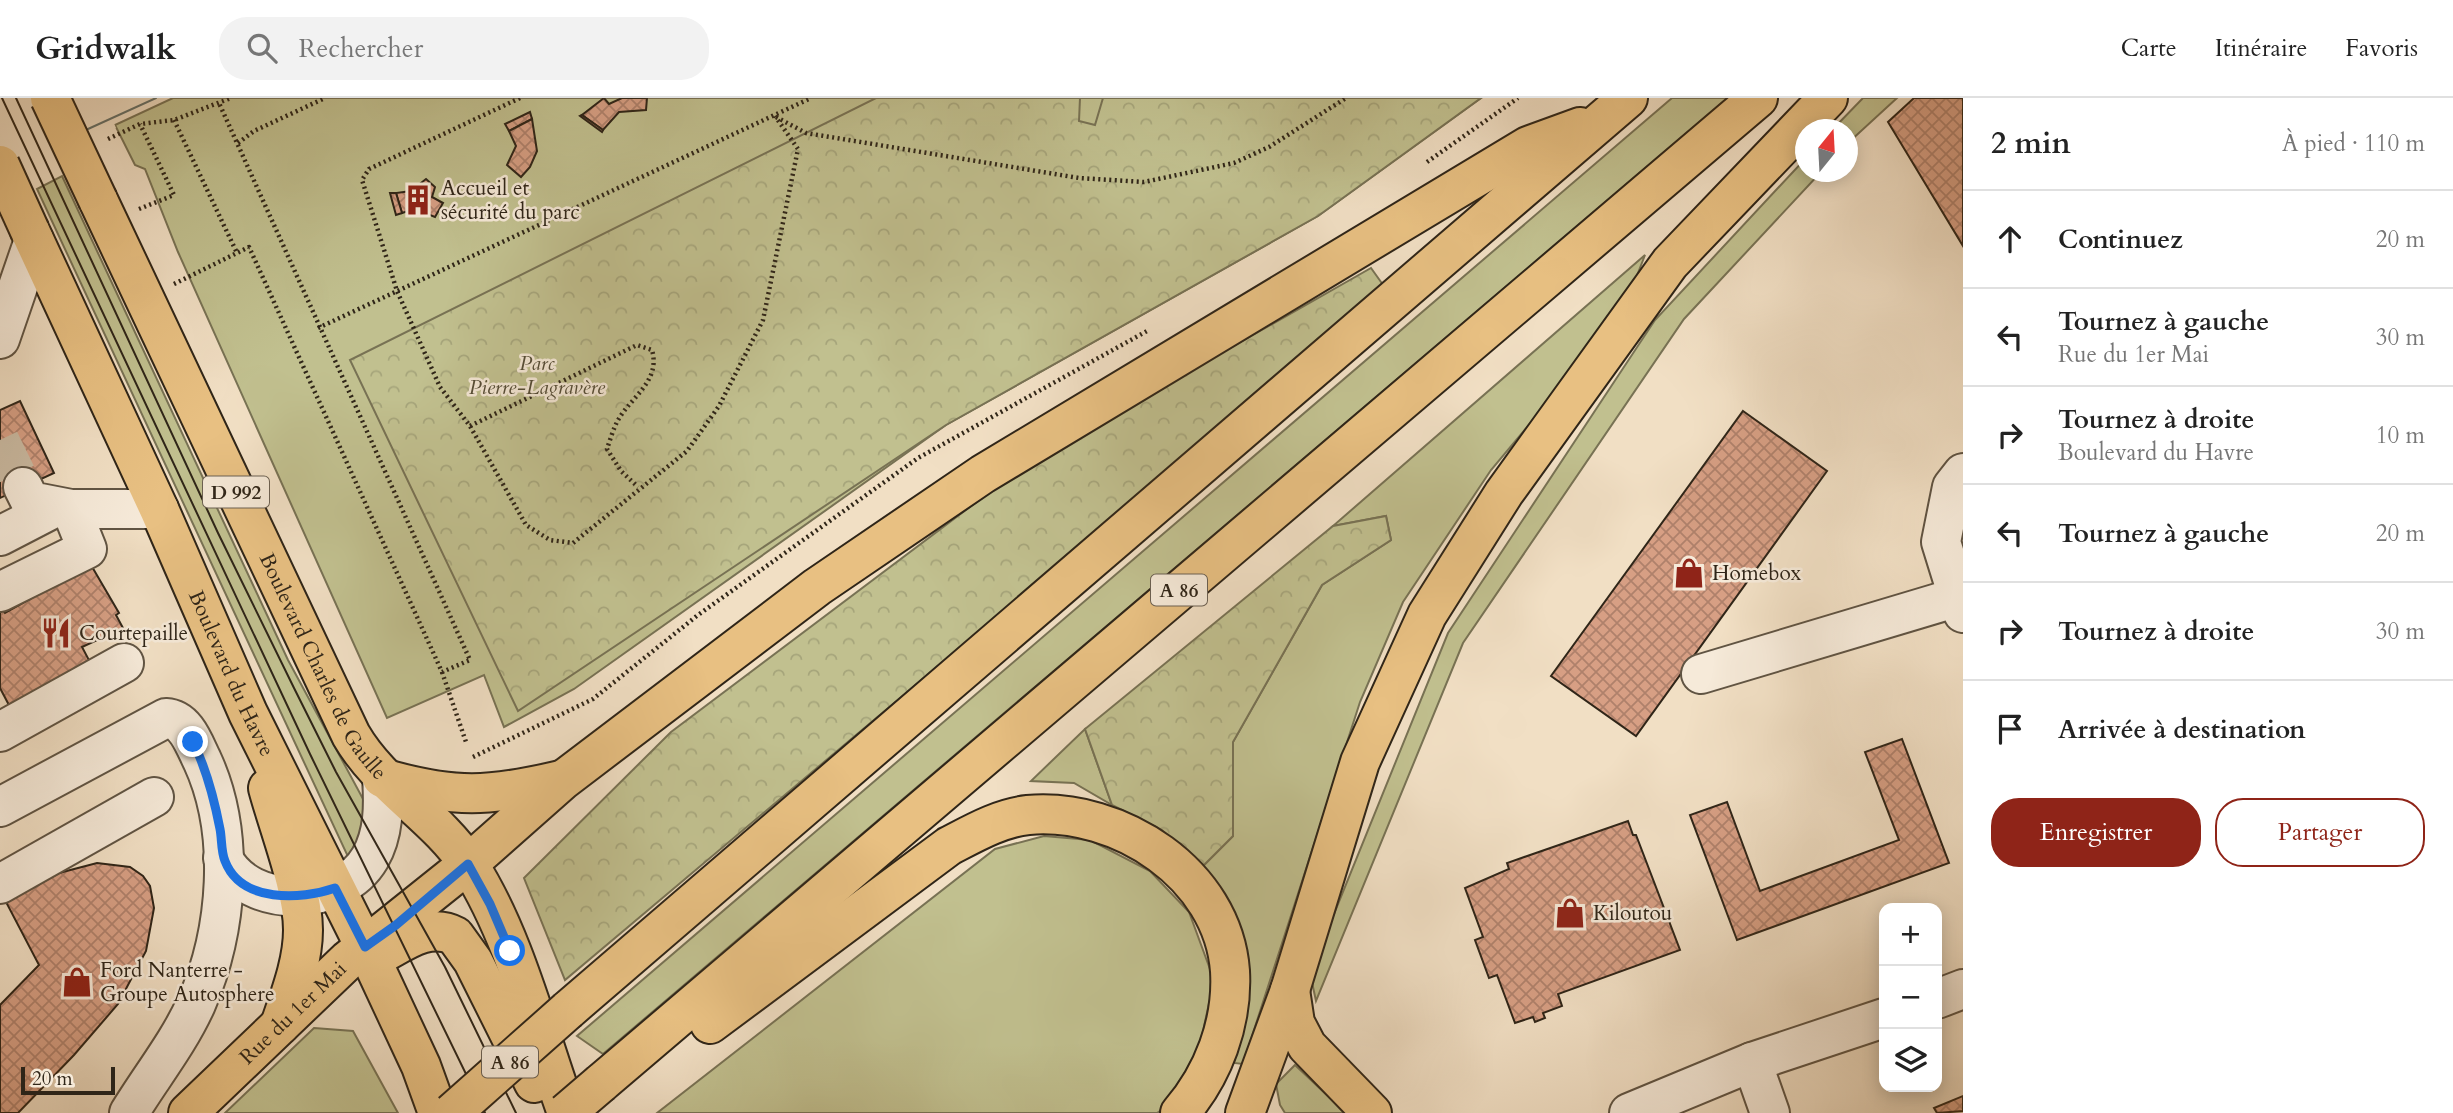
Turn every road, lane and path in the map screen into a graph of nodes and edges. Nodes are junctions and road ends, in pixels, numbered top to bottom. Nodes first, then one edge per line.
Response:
1 (50, 98) edge
2 (231, 98) edge
3 (325, 98) edge
4 (520, 98) edge
5 (811, 98) edge
6 (1346, 98) edge
7 (1758, 98) edge
8 (1828, 98) edge
9 (1617, 108) edge
10 (775, 116) junction
11 (174, 120) dead end
12 (140, 124) dead end
13 (238, 143) junction
14 (0, 165) edge
15 (138, 209) dead end
16 (32, 236) junction
17 (237, 253) junction
18 (174, 284) dead end
19 (397, 291) junction
20 (318, 328) junction
21 (0, 339) edge
22 (470, 426) junction
23 (1963, 473) edge
24 (638, 487) junction
25 (23, 488) tunnel mouth
26 (63, 508) junction
27 (159, 509) junction
28 (0, 536) edge
29 (0, 592) edge
30 (1961, 605) edge
31 (124, 663) dead end
32 (442, 672) junction
33 (1701, 674) dead end
34 (248, 713) junction
35 (0, 732) edge
36 (466, 742) dead end
37 (382, 778) junction
38 (564, 780) junction
39 (154, 797) dead end
40 (0, 807) edge
41 (223, 858) junction
42 (468, 864) junction
43 (0, 884) edge
44 (335, 888) junction
45 (298, 896) junction
46 (362, 956) junction
47 (1963, 989) edge
48 (1290, 990) junction
49 (1942, 997) edge
50 (1879, 1020) edge
51 (279, 1027) junction
52 (1752, 1062) junction
53 (421, 1066) junction
54 (601, 1099) edge
55 (129, 1113) edge
56 (188, 1113) edge
57 (438, 1113) edge
58 (445, 1113) edge
59 (452, 1113) edge
60 (550, 1113) edge
61 (566, 1113) edge
62 (1180, 1113) edge
63 (1245, 1113) edge
64 (1372, 1113) edge
65 (1629, 1113) edge
66 (1770, 1113) edge

1 - 37 main road, Boulevard Charles de Gaulle / D 992, bridge
2 - 13 path
3 - 13 path
4 - 19 path
5 - 10 path
6 - 10 path
7 - 54 main road, A 86
8 - 48 main road
9 - 38 main road, Rue du 1er Mai
9 - 59 main road, A 86, bridge
10 - 19 path
10 - 24 path
11 - 17 path
12 - 15 path
13 - 20 path
14 - 16 main road, Boulevard du Havre, bridge
16 - 21 street
16 - 27 main road, Boulevard du Havre
17 - 18 path
17 - 32 path
19 - 20 path
19 - 22 path
20 - 32 path
22 - 24 path
22 - 24 path
23 - 30 street
25 - 26 street
26 - 27 street
26 - 28 street
26 - 29 street
27 - 34 main road, Boulevard du Havre
30 - 33 street
31 - 35 street
32 - 36 path
34 - 44 main road, Boulevard du Havre
34 - 45 main road
37 - 38 main road
37 - 42 main road, Boulevard Charles de Gaulle / D 992
37 - 44 street
38 - 42 main road, Rue du 1er Mai
39 - 43 street
40 - 41 street
41 - 45 street
41 - 55 street
42 - 46 main road, Rue du 1er Mai
42 - 61 main road, Boulevard Charles de Gaulle / D 992
44 - 45 street
44 - 46 main road, Boulevard du Havre
45 - 51 main road
46 - 51 main road, Rue du 1er Mai
46 - 53 main road, Boulevard du Havre
46 - 60 main road
47 - 49 street
48 - 63 main road
48 - 64 main road
50 - 52 street
51 - 56 main road, Rue du 1er Mai
52 - 65 street
52 - 66 street
53 - 57 main road, Boulevard du Havre
53 - 58 main road
54 - 61 main road, A 86, bridge
54 - 62 main road

